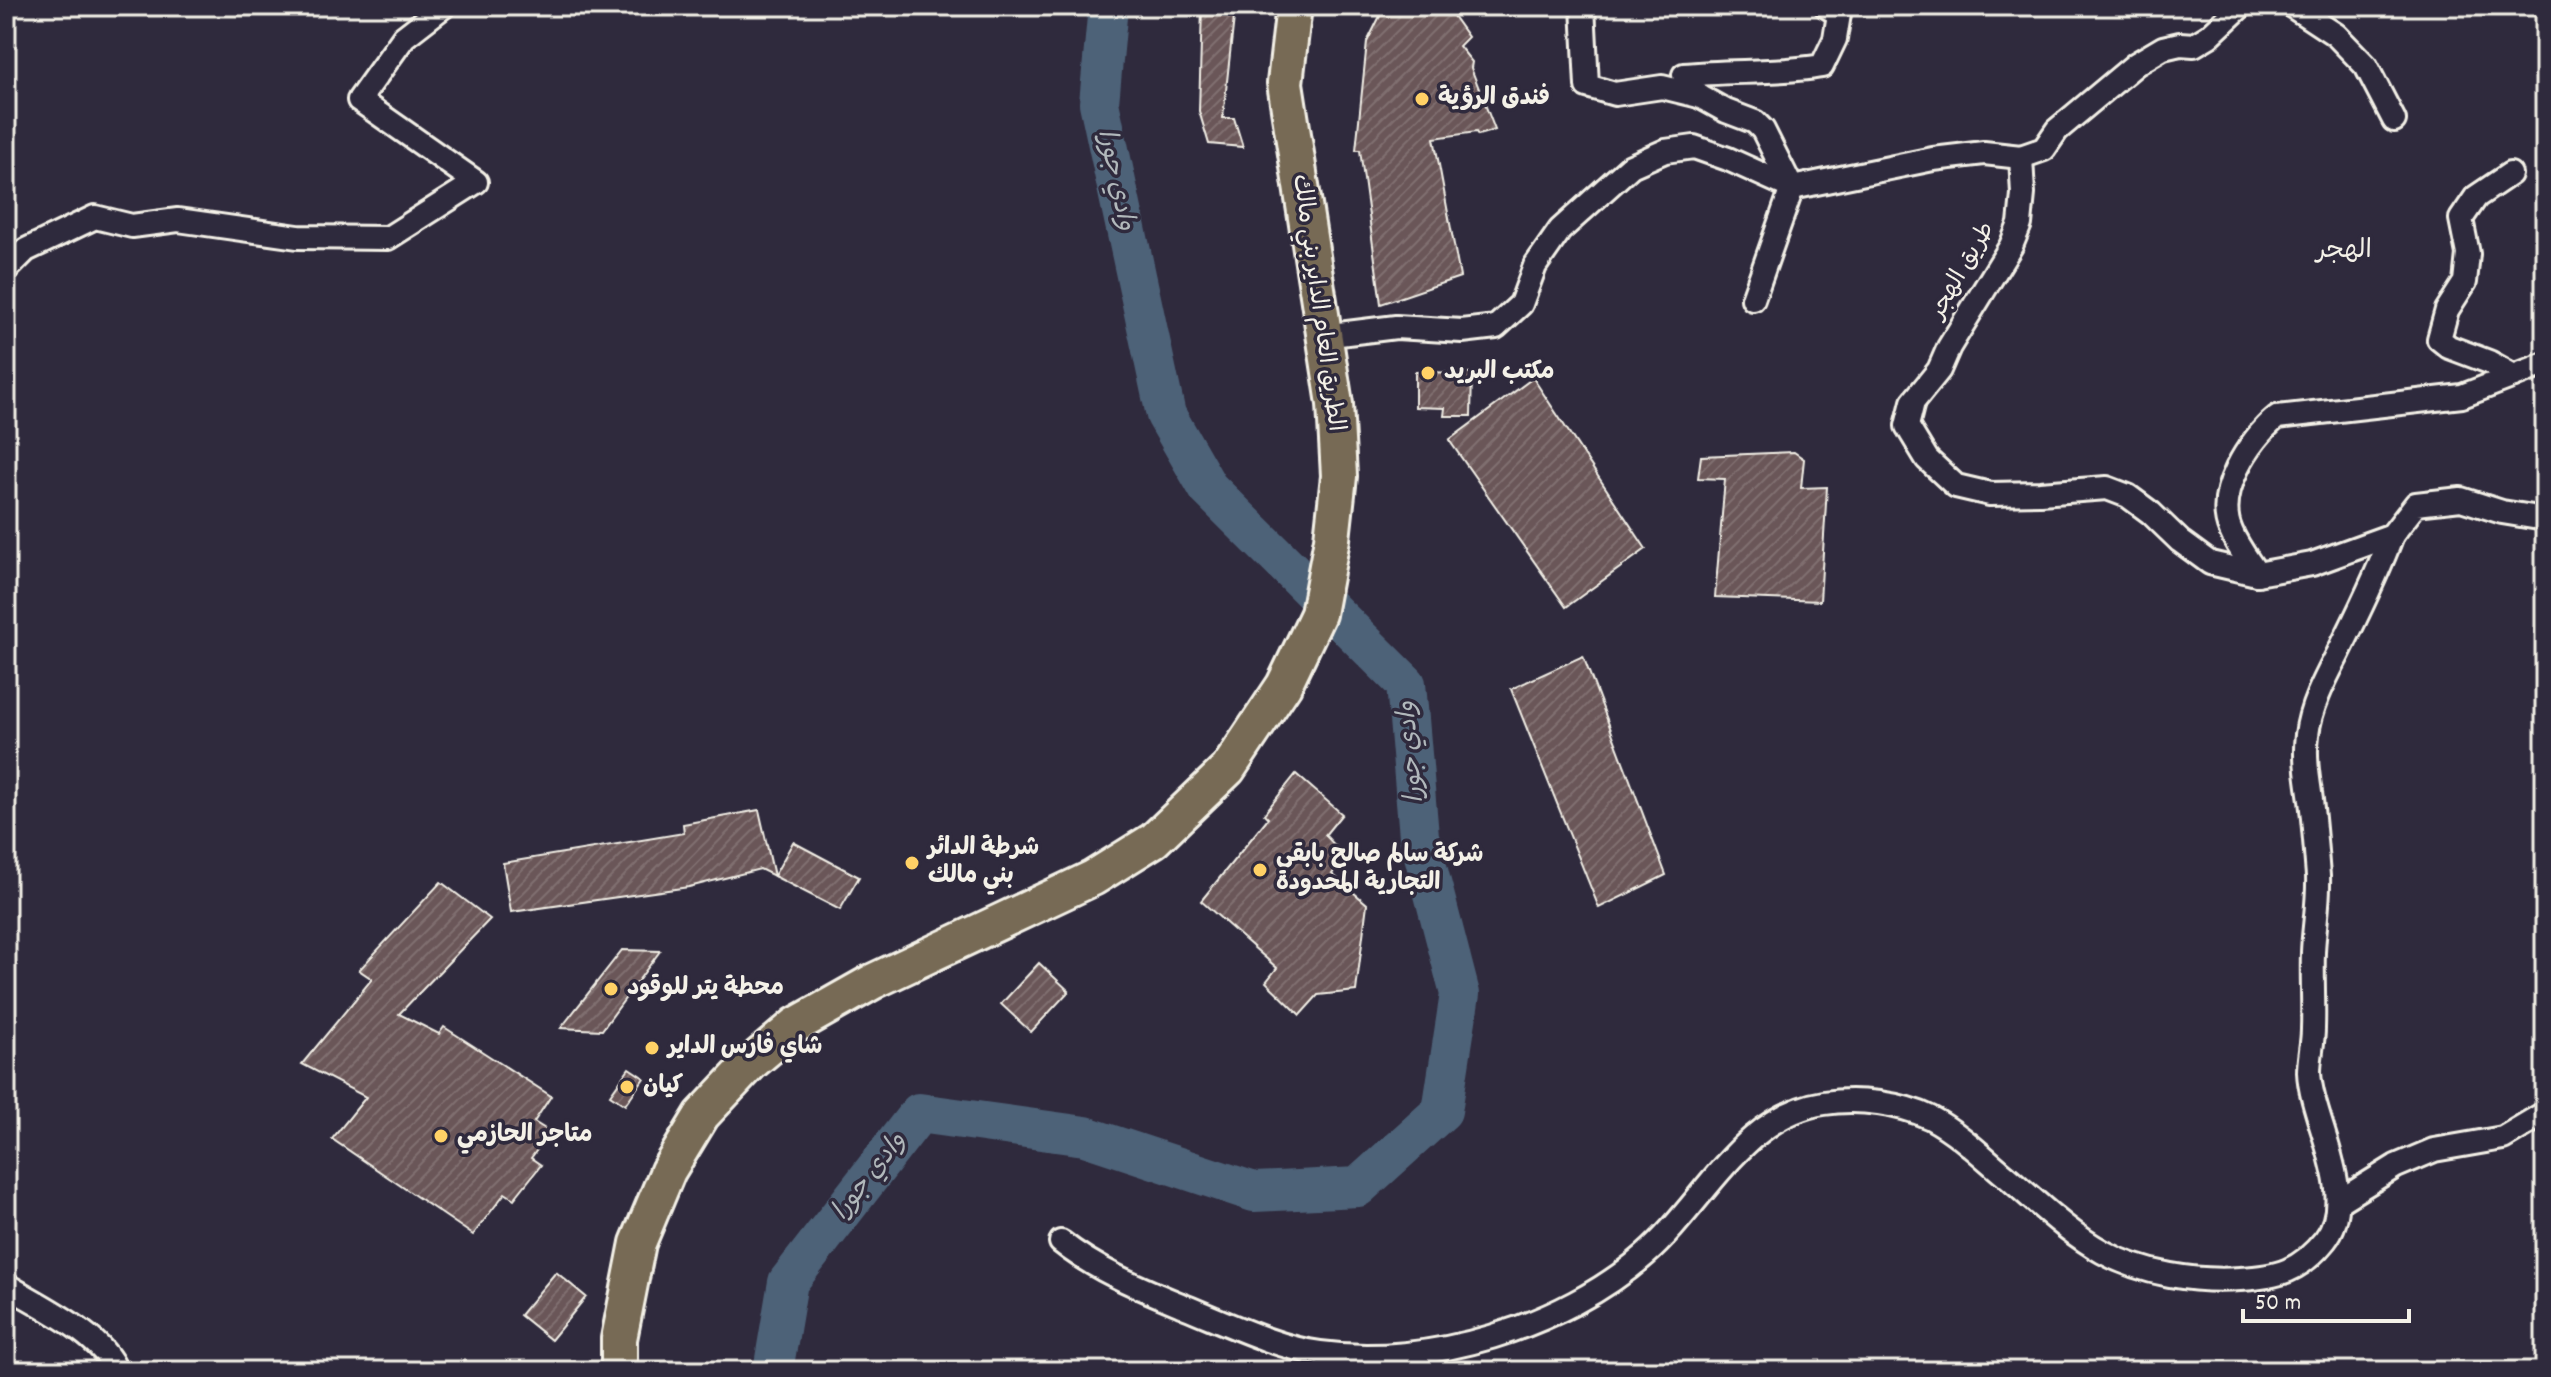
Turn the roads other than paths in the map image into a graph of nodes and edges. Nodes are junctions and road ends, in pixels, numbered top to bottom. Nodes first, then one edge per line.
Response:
1 (444, 6) edge
2 (1294, 6) edge
3 (1583, 6) edge
4 (1826, 6) edge
5 (2241, 6) edge
6 (2292, 6) edge
7 (1699, 96) junction
8 (2394, 120) dead end
9 (2021, 157) junction
10 (2510, 174) dead end
11 (1792, 188) junction
12 (6, 270) edge
13 (1753, 299) dead end
14 (1323, 336) junction
15 (2545, 364) edge
16 (2514, 376) junction
17 (2545, 519) edge
18 (2392, 535) junction
19 (2257, 574) junction
20 (2545, 1113) edge
21 (2338, 1202) junction
22 (1061, 1242) dead end
23 (6, 1285) edge
24 (116, 1371) edge
25 (619, 1371) edge

1 - 12 street
2 - 14 main road, الطريق العام الداير بني مالك
3 - 7 street
4 - 7 street
5 - 9 street
6 - 8 street
7 - 11 street
9 - 11 street
9 - 19 street, طريق الهجر
10 - 16 street
11 - 13 street
11 - 14 street
14 - 25 main road, الطريق العام الداير بني مالك
15 - 16 street
16 - 19 street
17 - 18 street
18 - 19 street, طريق الهجر
18 - 21 street
20 - 21 street
21 - 22 street
23 - 24 street

